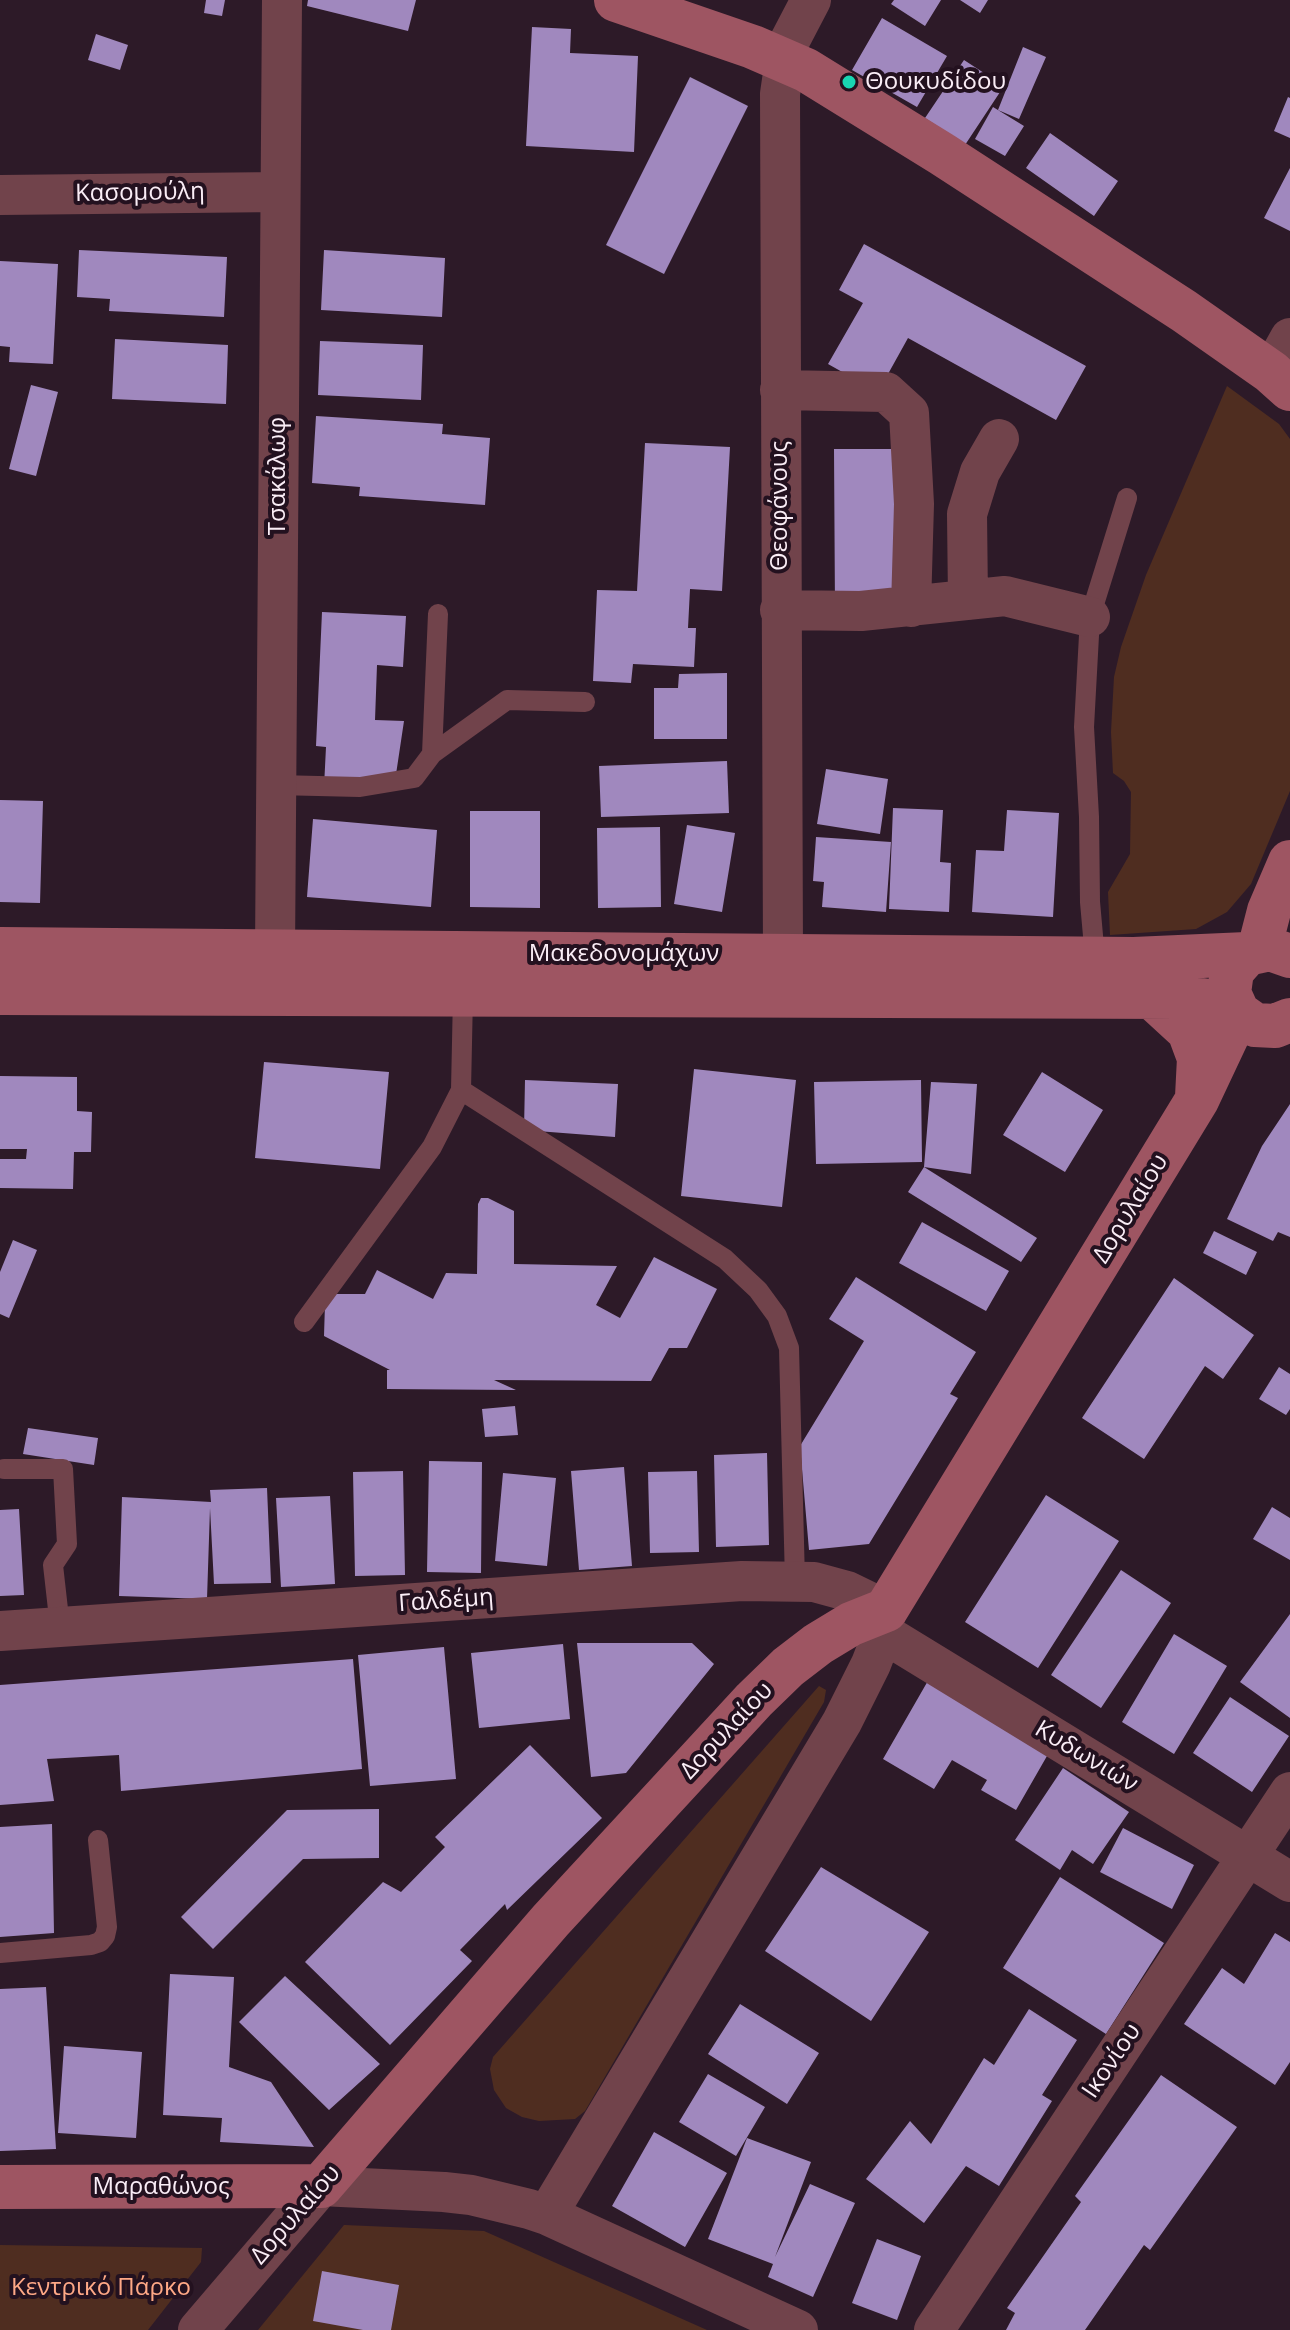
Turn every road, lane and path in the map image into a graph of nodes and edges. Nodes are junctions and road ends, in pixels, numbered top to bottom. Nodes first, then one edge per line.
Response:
1 (282, 0) edge
2 (616, 0) edge
3 (811, 0) edge
4 (784, 59) junction
5 (280, 192) junction
6 (0, 195) edge
7 (1284, 366) edge
8 (780, 390) junction
9 (999, 439) dead end
10 (1127, 498) dead end
11 (968, 600) junction
12 (911, 607) junction
13 (780, 610) junction
14 (438, 614) dead end
15 (1090, 617) junction
16 (585, 702) dead end
17 (432, 754) junction
18 (276, 785) junction
19 (1290, 862) edge
20 (0, 949) edge
21 (275, 952) junction
22 (1265, 953) edge
23 (783, 954) junction
24 (1095, 958) junction
25 (0, 993) edge
26 (463, 995) junction
27 (1152, 997) junction
28 (1256, 1016) edge
29 (461, 1090) junction
30 (1197, 1100) junction
31 (304, 1322) dead end
32 (4, 1469) dead end
33 (795, 1581) junction
34 (884, 1622) junction
35 (60, 1627) junction
36 (0, 1631) edge
37 (1290, 1792) edge
38 (98, 1840) dead end
39 (1248, 1856) junction
40 (1290, 1882) edge
41 (0, 1953) edge
42 (321, 2186) junction
43 (0, 2187) edge
44 (547, 2215) junction
45 (198, 2330) edge
46 (798, 2330) edge
47 (934, 2330) edge

1 - 5 street, Τσακάλωφ
2 - 4 street
3 - 4 street, Θεοφάνους
4 - 7 street
4 - 8 street, Θεοφάνους
5 - 6 street, Κασομούλη
5 - 18 street, Τσακάλωφ
8 - 12 street
8 - 13 street, Θεοφάνους
9 - 11 street
10 - 15 lane
11 - 12 street
11 - 15 street
12 - 13 street
13 - 23 street, Θεοφάνους
14 - 17 lane
15 - 24 lane
16 - 17 lane
17 - 18 lane
18 - 21 street, Τσακάλωφ
19 - 22 street
20 - 21 street, Μακεδονομάχων
21 - 23 street, Μακεδονομάχων
22 - 24 street, Μακεδονομάχων
22 - 28 street
23 - 24 street, Μακεδονομάχων
25 - 26 street, Μακεδονομάχων
26 - 27 street, Μακεδονομάχων
26 - 29 lane
27 - 28 street, Μακεδονομάχων
27 - 30 street
28 - 30 street, Δορυλαίου
29 - 31 lane
29 - 33 lane
30 - 34 street, Δορυλαίου
32 - 35 lane
33 - 34 street, Γαλδέμη
33 - 35 street, Γαλδέμη
34 - 39 street, Κυδωνιών
34 - 42 street, Δορυλαίου
34 - 44 street
35 - 36 street, Γαλδέμη
37 - 39 street, Ικονίου
38 - 41 lane
39 - 40 street, Κυδωνιών
39 - 47 street, Ικονίου
42 - 43 street, Μαραθώνος
42 - 44 street
42 - 45 street, Δορυλαίου
44 - 46 street

